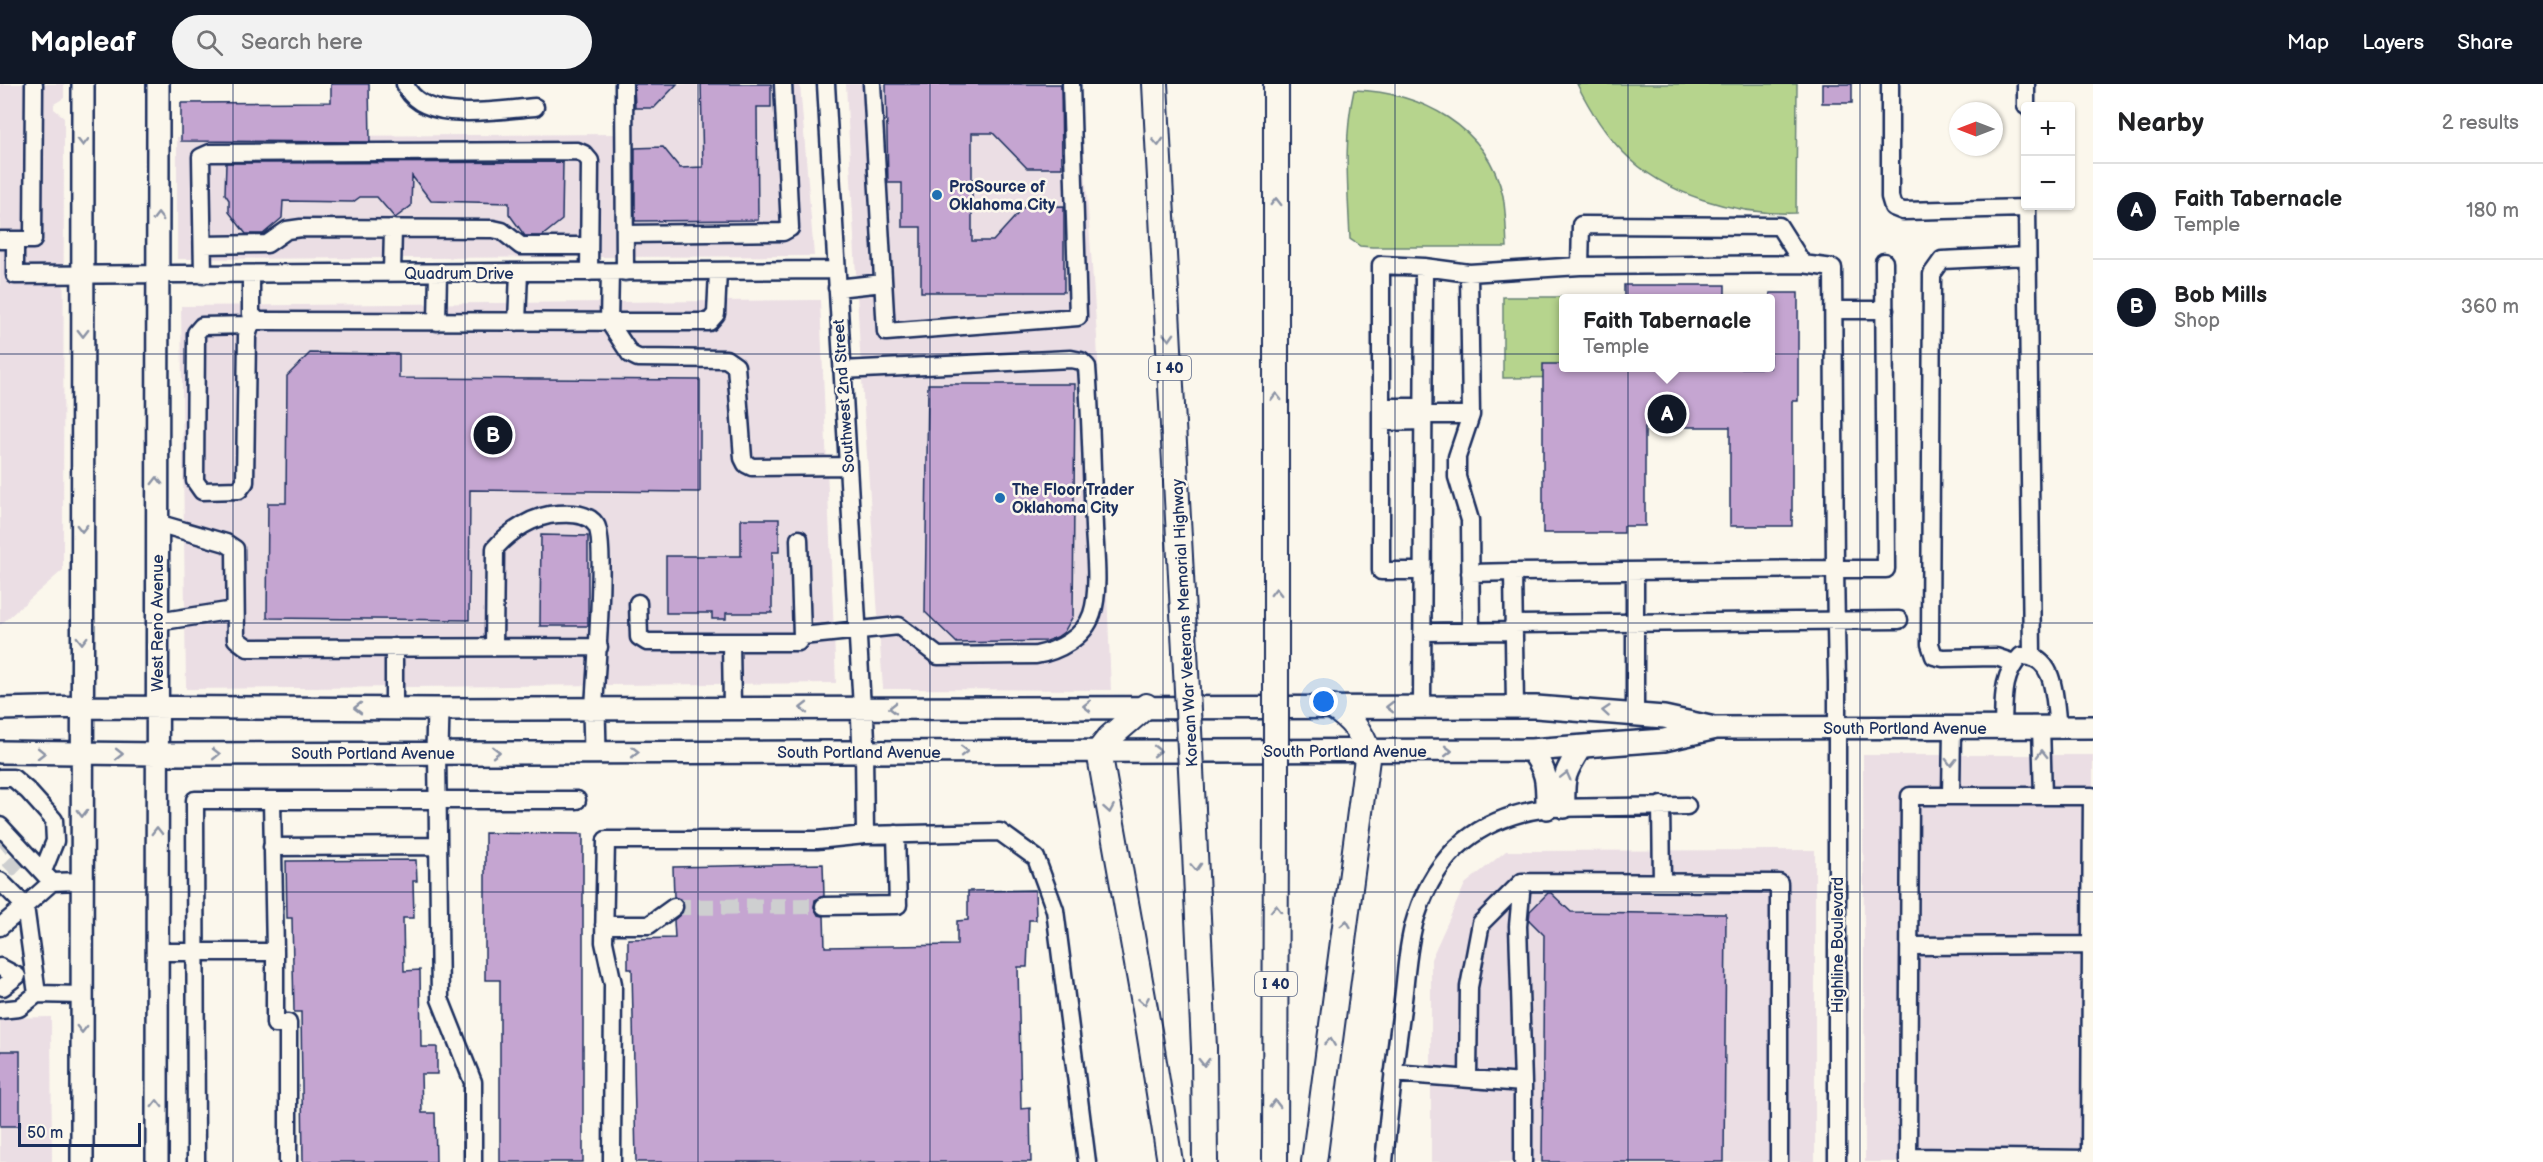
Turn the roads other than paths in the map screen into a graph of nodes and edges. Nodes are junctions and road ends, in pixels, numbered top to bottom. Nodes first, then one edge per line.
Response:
1 (34, 84) edge
2 (83, 84) edge
3 (158, 84) edge
4 (405, 84) edge
5 (624, 84) edge
6 (783, 84) edge
7 (826, 84) edge
8 (872, 84) edge
9 (1071, 84) edge
10 (1155, 84) edge
11 (1276, 84) edge
12 (1285, 84) edge
13 (1890, 84) edge
14 (2026, 84) edge
15 (2026, 102) edge
16 (535, 107) dead end
17 (1276, 123) junction
18 (2021, 207) edge
19 (2027, 210) edge
20 (393, 228) junction
21 (625, 234) junction
22 (8, 240) edge
23 (202, 245) junction
24 (589, 246) junction
25 (2027, 256) junction
26 (1884, 262) dead end
27 (1803, 264) junction
28 (1580, 266) junction
29 (1424, 267) junction
30 (836, 270) junction
31 (718, 271) junction
32 (519, 272) junction
33 (589, 272) junction
34 (617, 272) junction
35 (393, 273) junction
36 (438, 273) junction
37 (1469, 273) junction
38 (83, 274) junction
39 (251, 274) junction
40 (158, 275) junction
41 (203, 275) junction
42 (883, 283) junction
43 (837, 288) junction
44 (1834, 310) junction
45 (1885, 310) junction
46 (252, 322) junction
47 (437, 322) junction
48 (517, 322) junction
49 (609, 322) junction
50 (842, 370) junction
51 (1424, 414) junction
52 (1381, 415) junction
53 (1471, 415) junction
54 (848, 466) junction
55 (157, 523) junction
56 (799, 539) dead end
57 (1835, 569) junction
58 (1423, 571) junction
59 (1513, 572) junction
60 (1635, 572) junction
61 (1470, 573) junction
62 (638, 603) dead end
63 (234, 610) junction
64 (1836, 620) junction
65 (1899, 620) dead end
66 (157, 622) junction
67 (1635, 622) junction
68 (1514, 627) junction
69 (858, 628) junction
70 (1471, 631) junction
71 (1422, 632) junction
72 (802, 636) junction
73 (731, 642) junction
74 (394, 647) junction
75 (494, 647) junction
76 (599, 647) junction
77 (2032, 656) junction
78 (2014, 663) junction
79 (82, 706) junction
80 (1146, 706) junction
81 (1333, 707) junction
82 (1422, 707) junction
83 (1515, 707) junction
84 (157, 708) junction
85 (732, 708) junction
86 (862, 708) junction
87 (0, 709) edge
88 (394, 709) junction
89 (438, 709) junction
90 (594, 709) junction
91 (1635, 714) junction
92 (2093, 726) edge
93 (2003, 727) junction
94 (2050, 727) junction
95 (1716, 728) junction
96 (1952, 728) junction
97 (1836, 729) junction
98 (1581, 747) junction
99 (1531, 750) junction
100 (1099, 751) junction
101 (1368, 751) junction
102 (0, 752) edge
103 (437, 752) junction
104 (595, 752) junction
105 (864, 752) junction
106 (82, 754) junction
107 (157, 754) junction
108 (0, 778) edge
109 (2042, 789) junction
110 (1950, 796) junction
111 (438, 800) junction
112 (576, 800) dead end
113 (272, 801) junction
114 (1661, 805) junction
115 (1687, 806) dead end
116 (1556, 808) junction
117 (896, 834) junction
118 (6, 835) edge
119 (865, 835) junction
120 (438, 846) junction
121 (272, 847) junction
122 (48, 876) junction
123 (3, 877) edge
124 (82, 881) junction
125 (1522, 882) junction
126 (1662, 882) junction
127 (824, 906) tunnel mouth
128 (674, 907) tunnel mouth
129 (13, 913) edge
130 (604, 925) junction
131 (0, 927) edge
132 (2091, 945) junction
133 (1909, 946) junction
134 (157, 952) junction
135 (195, 952) junction
136 (274, 952) junction
137 (0, 967) edge
138 (13, 979) edge
139 (37, 994) junction
140 (82, 995) junction
141 (0, 1010) edge
142 (1393, 1073) junction
143 (1468, 1079) junction
144 (1523, 1083) junction
145 (1908, 1160) edge
146 (2090, 1160) edge
147 (82, 1162) edge
148 (157, 1162) edge
149 (196, 1162) edge
150 (288, 1162) edge
151 (473, 1162) edge
152 (612, 1162) edge
153 (1087, 1162) edge
154 (1170, 1162) edge
155 (1205, 1162) edge
156 (1275, 1162) edge
157 (1314, 1162) edge
158 (1384, 1162) edge
159 (1523, 1162) edge
160 (1779, 1162) edge
161 (1837, 1162) edge

1 - 22 street
2 -> 38 main road
40 -> 3 main road, West Reno Avenue
4 - 16 street
5 - 21 street
6 - 21 street
7 - 30 street, Southwest 2nd Street
8 - 42 street
9 - 42 street
10 -> 155 highway, Korean War Veterans Memorial Highway / I 40, bridge
11 - 17 highway, I 40
12 - 17 highway
13 - 18 street
14 - 15 street
156 -> 17 highway, I 40, bridge
19 - 25 street
20 - 23 street
20 - 24 street
20 - 35 street
21 - 34 street
22 - 38 street, Quadrum Drive
23 - 24 street
23 - 41 street
24 - 33 street
25 - 77 street
25 - 78 street
26 - 45 street
27 - 28 street
27 - 28 street
27 - 44 street, Highline Boulevard
28 - 37 street
29 - 37 street
29 - 51 street
29 - 52 street
30 - 31 street, Quadrum Drive
30 - 43 street, Southwest 2nd Street
31 - 34 street, Quadrum Drive
31 - 49 street
32 - 33 street, Quadrum Drive
32 - 36 street, Quadrum Drive
32 - 48 street
33 - 34 street, Quadrum Drive
34 - 49 street
35 - 36 street, Quadrum Drive
35 - 39 street, Quadrum Drive
36 - 47 street
37 - 53 street
38 - 40 street, Quadrum Drive
38 -> 79 main road
39 - 41 street, Quadrum Drive
39 - 46 street
40 - 41 street, Quadrum Drive
55 -> 40 main road, West Reno Avenue
42 - 43 street
43 - 50 street, Southwest 2nd Street
44 - 45 street
44 - 57 street, Highline Boulevard
45 - 57 street
46 - 46 street
46 - 47 street
47 - 48 street
48 - 49 street
49 - 54 street
50 - 54 street, Southwest 2nd Street
50 - 69 street
51 - 52 street
51 - 53 street
51 - 58 street
52 - 58 street
53 - 61 street
54 - 69 street, Southwest 2nd Street
55 - 63 street
55 - 66 main road, West Reno Avenue
56 - 72 street
57 - 60 street
57 - 64 street, Highline Boulevard
58 - 71 street
59 - 60 street
59 - 61 street
59 - 68 street
60 - 67 street
61 - 70 street
62 - 73 street
63 - 66 street
63 - 74 street
64 - 65 street
64 - 67 street
64 - 97 street, Highline Boulevard
66 - 84 main road, West Reno Avenue
67 - 68 street
67 - 91 street
68 - 70 street
68 - 83 street
69 - 72 street
69 - 86 street, Southwest 2nd Street
70 - 71 street
71 - 82 street
72 - 73 street
73 - 85 street
74 - 75 street
74 - 88 street
75 - 76 street
75 - 76 street
76 - 90 street
77 - 78 street
77 - 94 street
78 - 93 street
79 - 84 main road, South Portland Avenue
79 - 87 main road, South Portland Avenue
79 - 106 main road
80 - 81 main road, South Portland Avenue
80 -> 86 main road, South Portland Avenue
80 - 100 highway
82 -> 81 main road, South Portland Avenue
81 - 101 highway
82 - 83 main road, South Portland Avenue
91 -> 83 main road, South Portland Avenue
88 -> 84 main road, South Portland Avenue
84 - 107 main road, West Reno Avenue
86 -> 85 main road, South Portland Avenue
85 - 90 main road, South Portland Avenue
86 - 105 main road
88 - 89 main road, South Portland Avenue
89 - 90 main road, South Portland Avenue
89 - 103 main road
90 - 104 main road
91 - 95 main road, South Portland Avenue
92 - 94 main road, South Portland Avenue
93 - 94 main road, South Portland Avenue
93 - 96 main road, South Portland Avenue
109 -> 94 street
95 - 97 main road, South Portland Avenue
95 - 98 main road, South Portland Avenue
96 - 97 main road, South Portland Avenue
96 -> 110 street
97 - 161 street, Highline Boulevard
98 - 99 main road, South Portland Avenue
116 -> 98 main road
101 -> 99 main road, South Portland Avenue
99 - 116 main road
100 -> 101 main road, South Portland Avenue
105 -> 100 main road, South Portland Avenue
100 -> 154 highway
157 -> 101 highway
102 -> 106 main road, South Portland Avenue
103 -> 104 main road, South Portland Avenue
107 -> 103 main road, South Portland Avenue
103 - 111 street
104 -> 105 main road, South Portland Avenue
105 - 119 street
106 -> 107 main road, South Portland Avenue
106 -> 124 main road
134 -> 107 main road, West Reno Avenue
108 - 122 street
109 - 110 street
109 - 132 street
110 - 133 street
111 - 112 street
111 - 113 street
111 - 120 street
113 - 121 street
113 - 135 street
114 - 115 street
114 - 116 street
114 - 126 street
116 - 142 street
117 - 119 street
117 - 127 street
117 - 153 street
118 - 122 street
119 - 130 street
120 - 121 street
120 - 151 street
121 - 136 street
122 - 124 street
122 - 129 street
123 - 129 street
124 - 140 main road
125 - 126 street
125 - 143 street
125 - 144 street
126 - 160 street
128 - 130 street
129 - 131 street
129 - 138 street
130 - 152 street
132 - 133 street
132 - 146 street
133 - 145 street
134 - 135 street
148 -> 134 main road, West Reno Avenue
135 - 136 street
135 - 149 street
136 - 150 street
137 - 138 street
138 - 139 street
139 - 140 street
139 - 141 street
140 -> 147 main road
142 - 143 street
142 - 158 street
143 - 144 street
144 - 159 street
145 - 146 street

